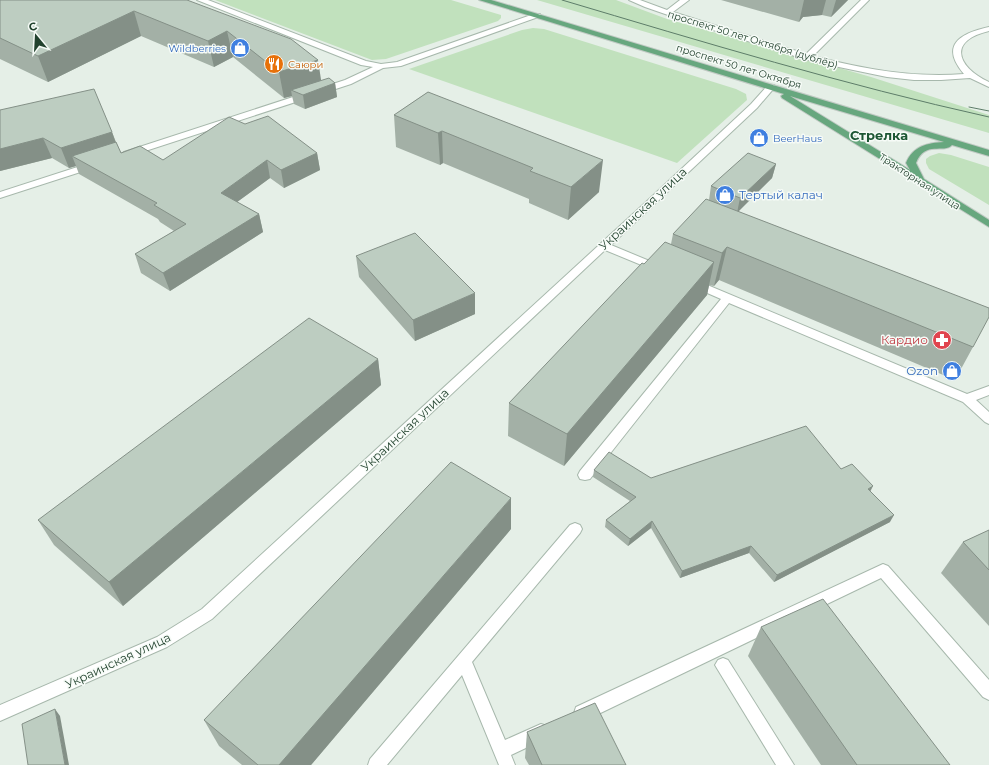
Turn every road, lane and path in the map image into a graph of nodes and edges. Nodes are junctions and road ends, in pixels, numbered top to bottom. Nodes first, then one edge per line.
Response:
1 (201, 0) edge
2 (483, 0) edge
3 (633, 0) edge
4 (685, 0) edge
5 (865, 0) edge
6 (668, 13) junction
7 (536, 16) junction
8 (989, 29) edge
9 (807, 57) junction
10 (381, 66) junction
11 (970, 76) junction
12 (989, 85) edge
13 (771, 87) junction
14 (964, 146) junction
15 (989, 154) edge
16 (121, 156) edge
17 (98, 163) edge
18 (920, 180) junction
19 (0, 195) edge
20 (989, 224) edge
21 (604, 246) junction
22 (672, 274) edge
23 (686, 280) edge
24 (728, 297) junction
25 (989, 390) edge
26 (967, 398) junction
27 (989, 418) edge
28 (584, 475) dead end
29 (575, 529) dead end
30 (464, 662) junction
31 (723, 666) dead end
32 (989, 692) edge
33 (0, 713) edge
34 (572, 717) edge
35 (551, 727) edge
36 (504, 758) edge
37 (376, 765) edge
38 (786, 765) edge

1 - 10 street
2 - 7 main road, проспект 50 лет Октября
3 - 6 street, проспект 50 лет Октября (дублёр)
4 - 6 street
5 - 9 street
6 - 9 street, проспект 50 лет Октября (дублёр)
7 - 10 street
7 - 13 main road, проспект 50 лет Октября
8 - 11 street
9 - 11 street, проспект 50 лет Октября (дублёр)
10 - 16 street
11 - 12 street
13 - 14 main road, проспект 50 лет Октября
13 - 18 main road, Тракторная улица
13 - 21 street, Украинская улица
14 - 15 main road, проспект 50 лет Октября
14 - 18 main road
17 - 19 street
18 - 20 main road, Тракторная улица
21 - 22 street
21 - 33 street, Украинская улица
23 - 24 street
24 - 26 street
24 - 28 street
25 - 26 street
26 - 27 street
29 - 30 street
30 - 36 street
30 - 37 street
31 - 38 street
32 - 34 street
35 - 36 street

